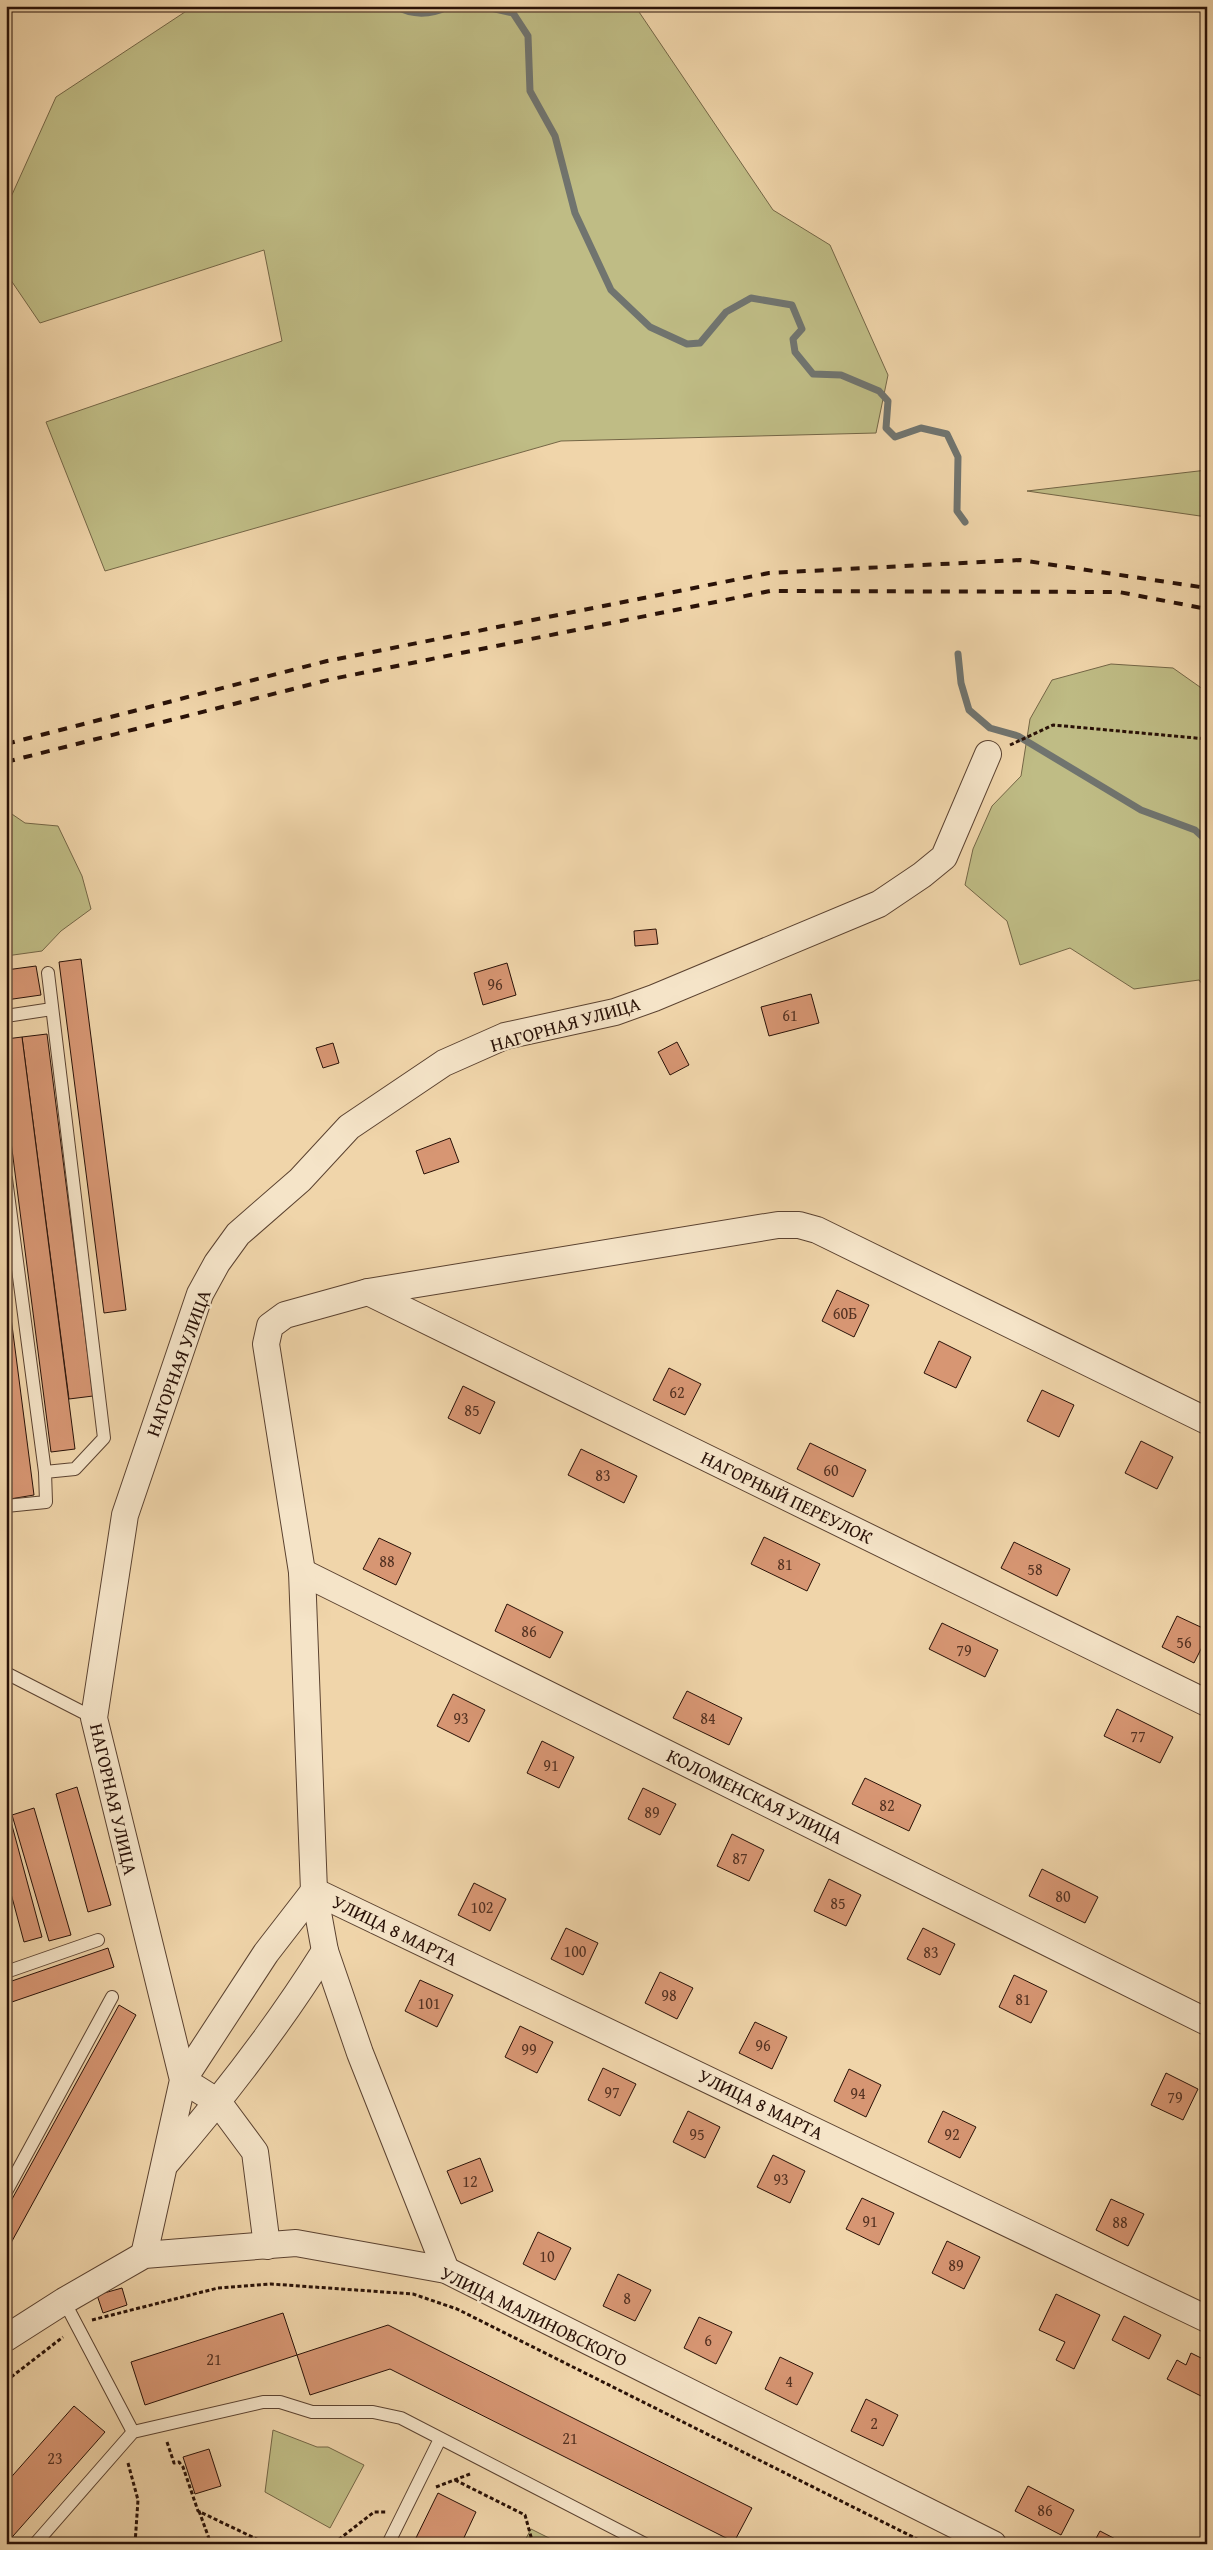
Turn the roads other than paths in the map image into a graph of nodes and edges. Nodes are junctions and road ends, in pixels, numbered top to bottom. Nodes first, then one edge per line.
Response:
1 (988, 754) road end
2 (48, 973) dead end
3 (52, 1009) junction
4 (6, 1016) edge
5 (6, 1179) edge
6 (368, 1292) junction
7 (1207, 1421) edge
8 (45, 1472) junction
9 (6, 1506) edge
10 (302, 1572) junction
11 (6, 1673) edge
12 (1207, 1703) edge
13 (94, 1718) junction
14 (314, 1891) junction
15 (98, 1940) dead end
16 (325, 1951) junction
17 (6, 1972) edge
18 (112, 1997) dead end
19 (1207, 2022) edge
20 (183, 2080) junction
21 (218, 2102) junction
22 (164, 2164) junction
23 (6, 2192) edge
24 (267, 2246) junction
25 (144, 2256) junction
26 (446, 2270) junction
27 (64, 2301) junction
28 (1207, 2319) edge
29 (6, 2338) edge
30 (132, 2432) junction
31 (440, 2439) junction
32 (35, 2544) edge
33 (388, 2544) edge
34 (645, 2544) edge
35 (993, 2544) edge

1 - 13 street, НАГОРНАЯ УЛИЦА
2 - 3 lane
3 - 4 lane
3 - 8 lane
5 - 8 lane
6 - 7 street
6 - 10 street
6 - 12 street, НАГОРНЫЙ ПЕРЕУЛОК
8 - 9 lane
10 - 14 street
10 - 19 street, КОЛОМЕНСКАЯ УЛИЦА
11 - 13 lane
13 - 20 street, НАГОРНАЯ УЛИЦА
14 - 16 street
14 - 20 street
14 - 28 street, УЛИЦА 8 МАРТА
15 - 17 lane
16 - 21 street
16 - 26 street
18 - 23 lane
20 - 21 street
20 - 22 street, НАГОРНАЯ УЛИЦА
21 - 22 street
21 - 24 street
22 - 25 street, НАГОРНАЯ УЛИЦА
24 - 25 street, УЛИЦА МАЛИНОВСКОГО
24 - 26 street, УЛИЦА МАЛИНОВСКОГО
25 - 27 street, УЛИЦА МАЛИНОВСКОГО
26 - 35 street, УЛИЦА МАЛИНОВСКОГО
27 - 29 street, УЛИЦА МАЛИНОВСКОГО
27 - 30 lane
30 - 31 lane
30 - 32 lane
31 - 33 lane
31 - 34 lane

